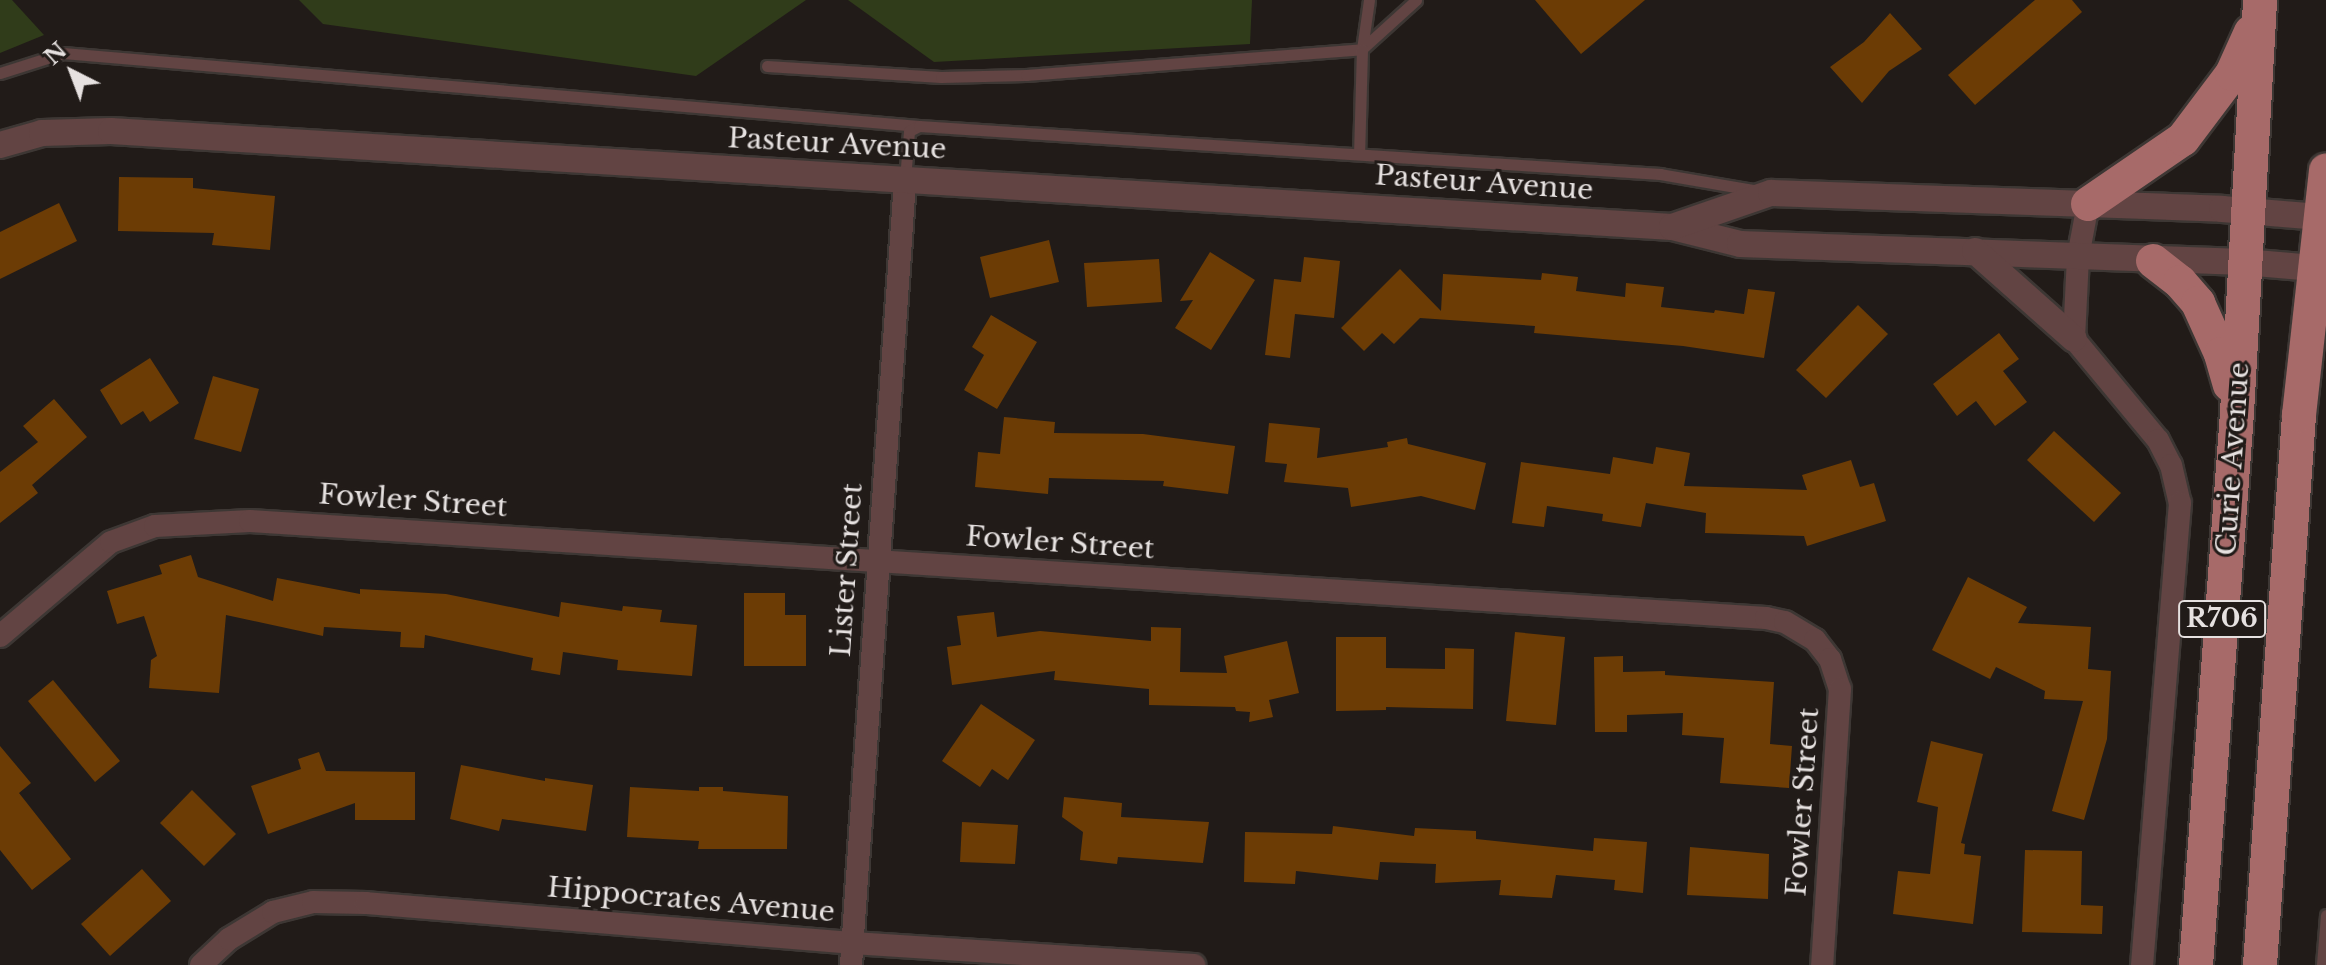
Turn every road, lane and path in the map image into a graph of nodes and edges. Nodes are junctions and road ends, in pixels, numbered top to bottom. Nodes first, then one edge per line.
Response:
1 (1369, 0) edge
2 (1416, 0) edge
3 (2259, 0) edge
4 (1362, 49) junction
5 (767, 66) dead end
6 (0, 73) edge
7 (919, 126) junction
8 (0, 145) edge
9 (1359, 154) junction
10 (2326, 170) edge
11 (905, 180) junction
12 (1771, 193) junction
13 (2088, 204) junction
14 (2247, 213) junction
15 (2323, 217) edge
16 (1672, 227) junction
17 (1975, 251) junction
18 (2078, 257) junction
19 (2153, 261) junction
20 (2244, 262) junction
21 (2320, 268) edge
22 (2074, 339) junction
23 (2326, 349) edge
24 (2237, 413) junction
25 (2299, 415) junction
26 (877, 560) junction
27 (0, 636) edge
28 (2326, 915) edge
29 (852, 954) edge
30 (201, 965) edge
31 (1194, 965) edge
32 (1822, 965) edge
33 (2142, 965) edge
34 (2196, 965) edge
35 (2260, 965) edge
36 (2322, 965) edge

1 - 4 lane
2 - 4 lane
3 - 13 main road
3 - 14 main road, Curie Avenue / R706
4 - 5 lane
4 - 9 lane
6 - 7 lane
7 - 9 lane
7 - 11 lane
8 - 11 street, Pasteur Avenue
9 - 12 lane
10 - 15 main road, R706
11 - 16 street, Pasteur Avenue
11 - 26 street, Lister Street
12 - 13 street, Pasteur Avenue
12 - 16 street, Pasteur Avenue
13 - 14 street, Pasteur Avenue
13 - 18 street
14 - 15 street, Pasteur Avenue
14 - 20 main road, Curie Avenue / R706
15 - 21 main road, R706
16 - 17 street, Pasteur Avenue
17 - 18 street, Pasteur Avenue
17 - 22 street
18 - 19 street, Pasteur Avenue
18 - 22 street
19 - 20 street, Pasteur Avenue
19 - 24 main road
20 - 21 street, Pasteur Avenue
20 - 24 main road, Curie Avenue / R706
21 - 25 main road, R706
22 - 33 street, Curie Avenue
23 - 25 main road
24 - 34 main road, Curie Avenue / R706
25 - 35 main road, R706
26 - 27 street, Fowler Street
26 - 29 street, Lister Street
26 - 32 street, Fowler Street
28 - 36 lane
29 - 30 street, Hippocrates Avenue
29 - 31 street, Hippocrates Avenue

